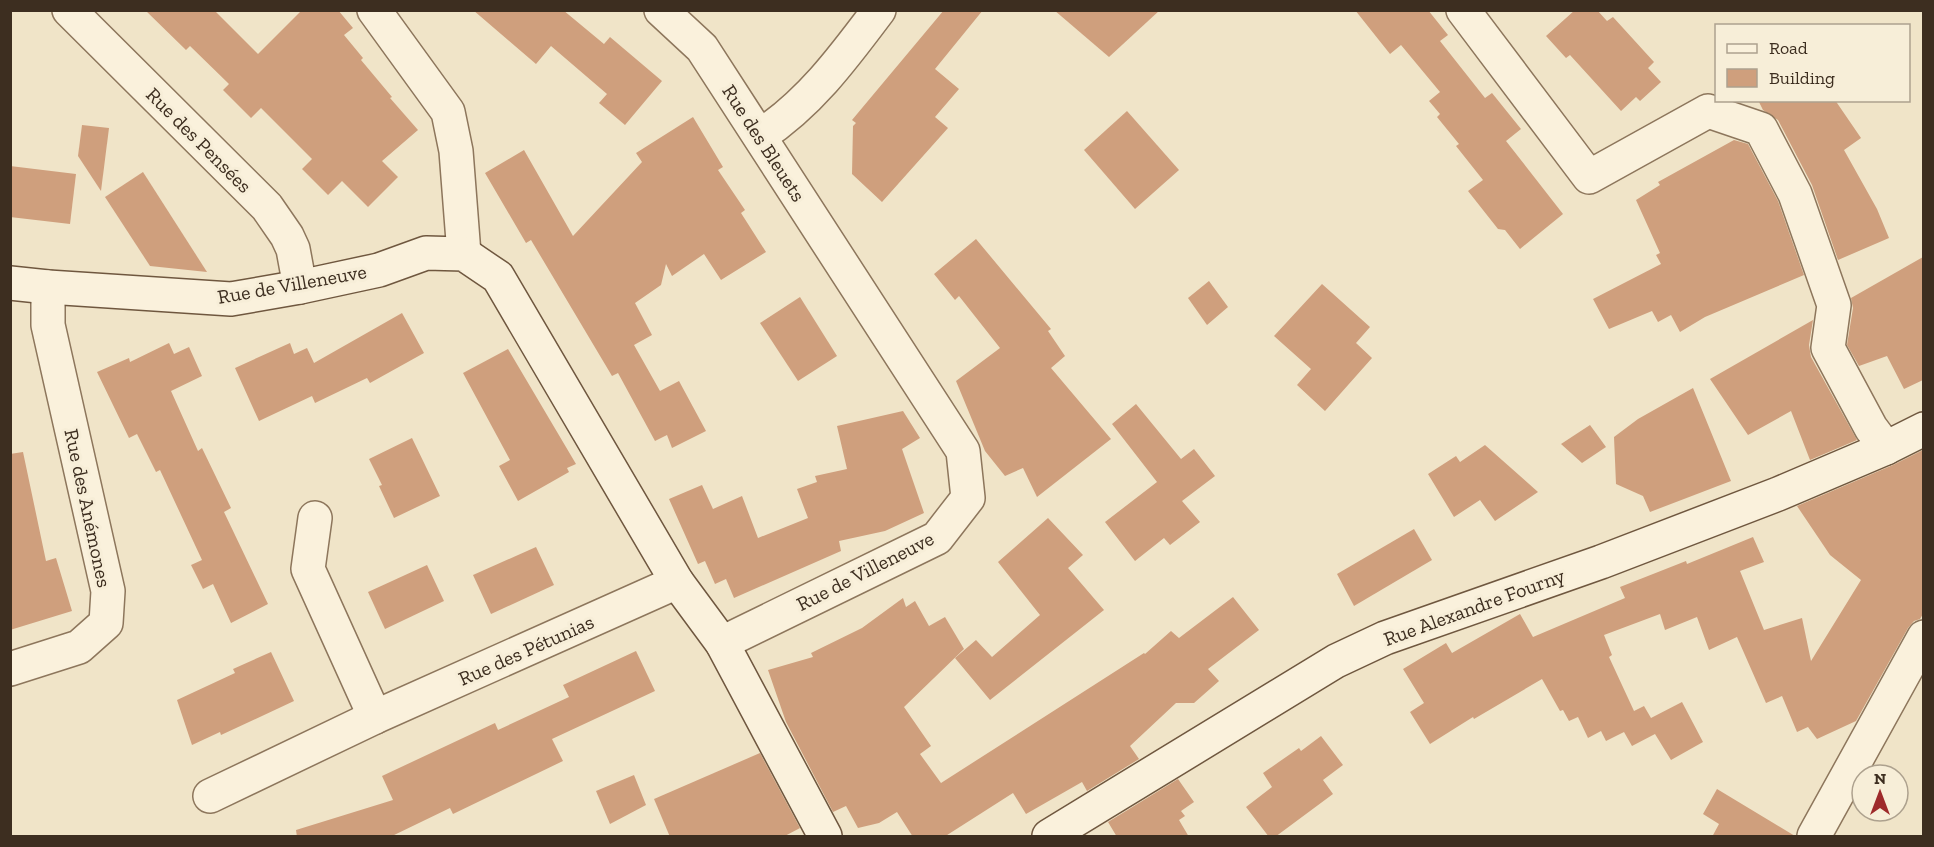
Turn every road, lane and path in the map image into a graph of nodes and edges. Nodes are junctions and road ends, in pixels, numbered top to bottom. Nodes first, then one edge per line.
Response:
1 (69, 10) edge
2 (374, 10) edge
3 (662, 10) edge
4 (879, 10) edge
5 (1463, 10) edge
6 (760, 136) junction
7 (464, 254) junction
8 (10, 283) edge
9 (855, 285) joint
10 (48, 287) junction
11 (300, 287) junction
12 (1923, 429) edge
13 (1886, 448) junction
14 (315, 518) dead end
15 (677, 582) junction
16 (1923, 637) edge
17 (722, 643) junction
18 (10, 669) edge
19 (375, 717) junction
20 (210, 796) dead end
21 (825, 837) edge
22 (1049, 837) edge
23 (1814, 837) edge

1 - 11 street, Rue des Pensées
2 - 7 street
3 - 6 street, Rue des Bleuets
4 - 6 street
5 - 13 street
6 - 9 street, Rue des Bleuets
7 - 11 street, Rue de Villeneuve
7 - 15 street
8 - 10 street, Rue de Villeneuve
9 - 17 street, Rue de Villeneuve
10 - 11 street, Rue de Villeneuve
10 - 18 street, Rue des Anémones
12 - 13 street, Rue Alexandre Fourny
13 - 22 street, Rue Alexandre Fourny
14 - 19 street
15 - 17 street
15 - 19 street, Rue des Pétunias
16 - 23 street
17 - 21 street
19 - 20 street, Rue des Pétunias

